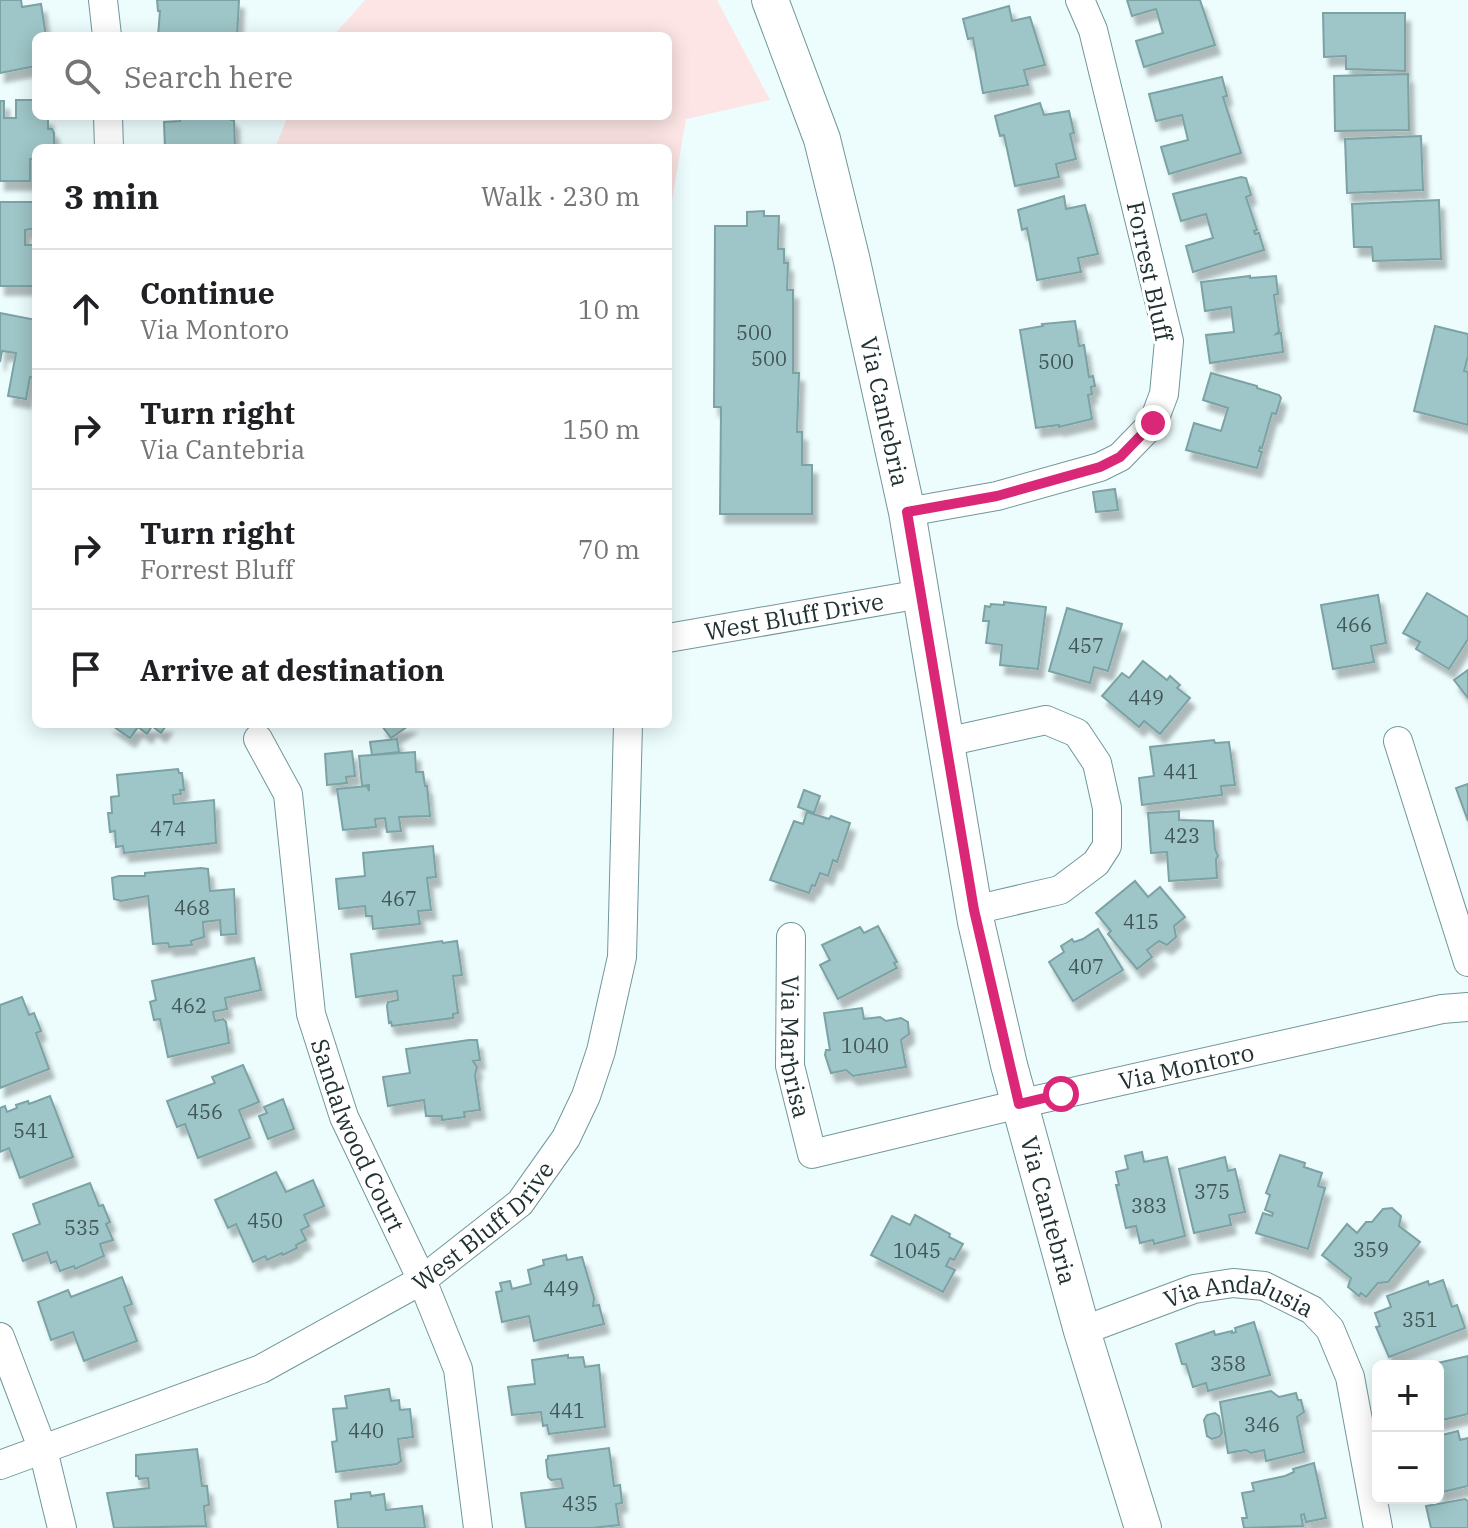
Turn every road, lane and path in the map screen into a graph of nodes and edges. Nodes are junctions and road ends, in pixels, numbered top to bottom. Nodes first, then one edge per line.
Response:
1 (103, 0) edge
2 (770, 0) edge
3 (1080, 0) edge
4 (107, 32) edge
5 (108, 120) edge
6 (109, 144) edge
7 (907, 512) junction
8 (921, 594) junction
9 (672, 637) edge
10 (628, 728) edge
11 (258, 739) dead end
12 (1398, 741) dead end
13 (946, 742) junction
14 (974, 910) junction
15 (791, 937) dead end
16 (1468, 962) edge
17 (1468, 1007) edge
18 (1019, 1104) junction
19 (812, 1154) joint
20 (422, 1280) junction
21 (1082, 1331) junction
22 (0, 1337) edge
23 (43, 1450) junction
24 (0, 1465) edge
25 (62, 1528) edge
26 (478, 1528) edge
27 (1143, 1528) edge
28 (1378, 1528) edge

1 - 4 street
2 - 7 main road, Via Cantebria
3 - 7 street, Forrest Bluff
5 - 6 street
7 - 8 main road, Via Cantebria
8 - 9 street, West Bluff Drive
8 - 13 main road, Via Cantebria
10 - 20 street, West Bluff Drive
11 - 20 street, Sandalwood Court
12 - 16 street
13 - 14 main road, Via Cantebria
13 - 14 street
14 - 18 main road, Via Cantebria
15 - 19 street, Via Marbrisa
17 - 18 street, Via Montoro
18 - 19 street, Via Montoro
18 - 21 main road, Via Cantebria
20 - 23 street, West Bluff Drive
20 - 26 street, Sandalwood Court
21 - 27 main road, Via Cantebria
21 - 28 street, Via Andalusia
22 - 23 street
23 - 24 street, West Bluff Drive
23 - 25 street

